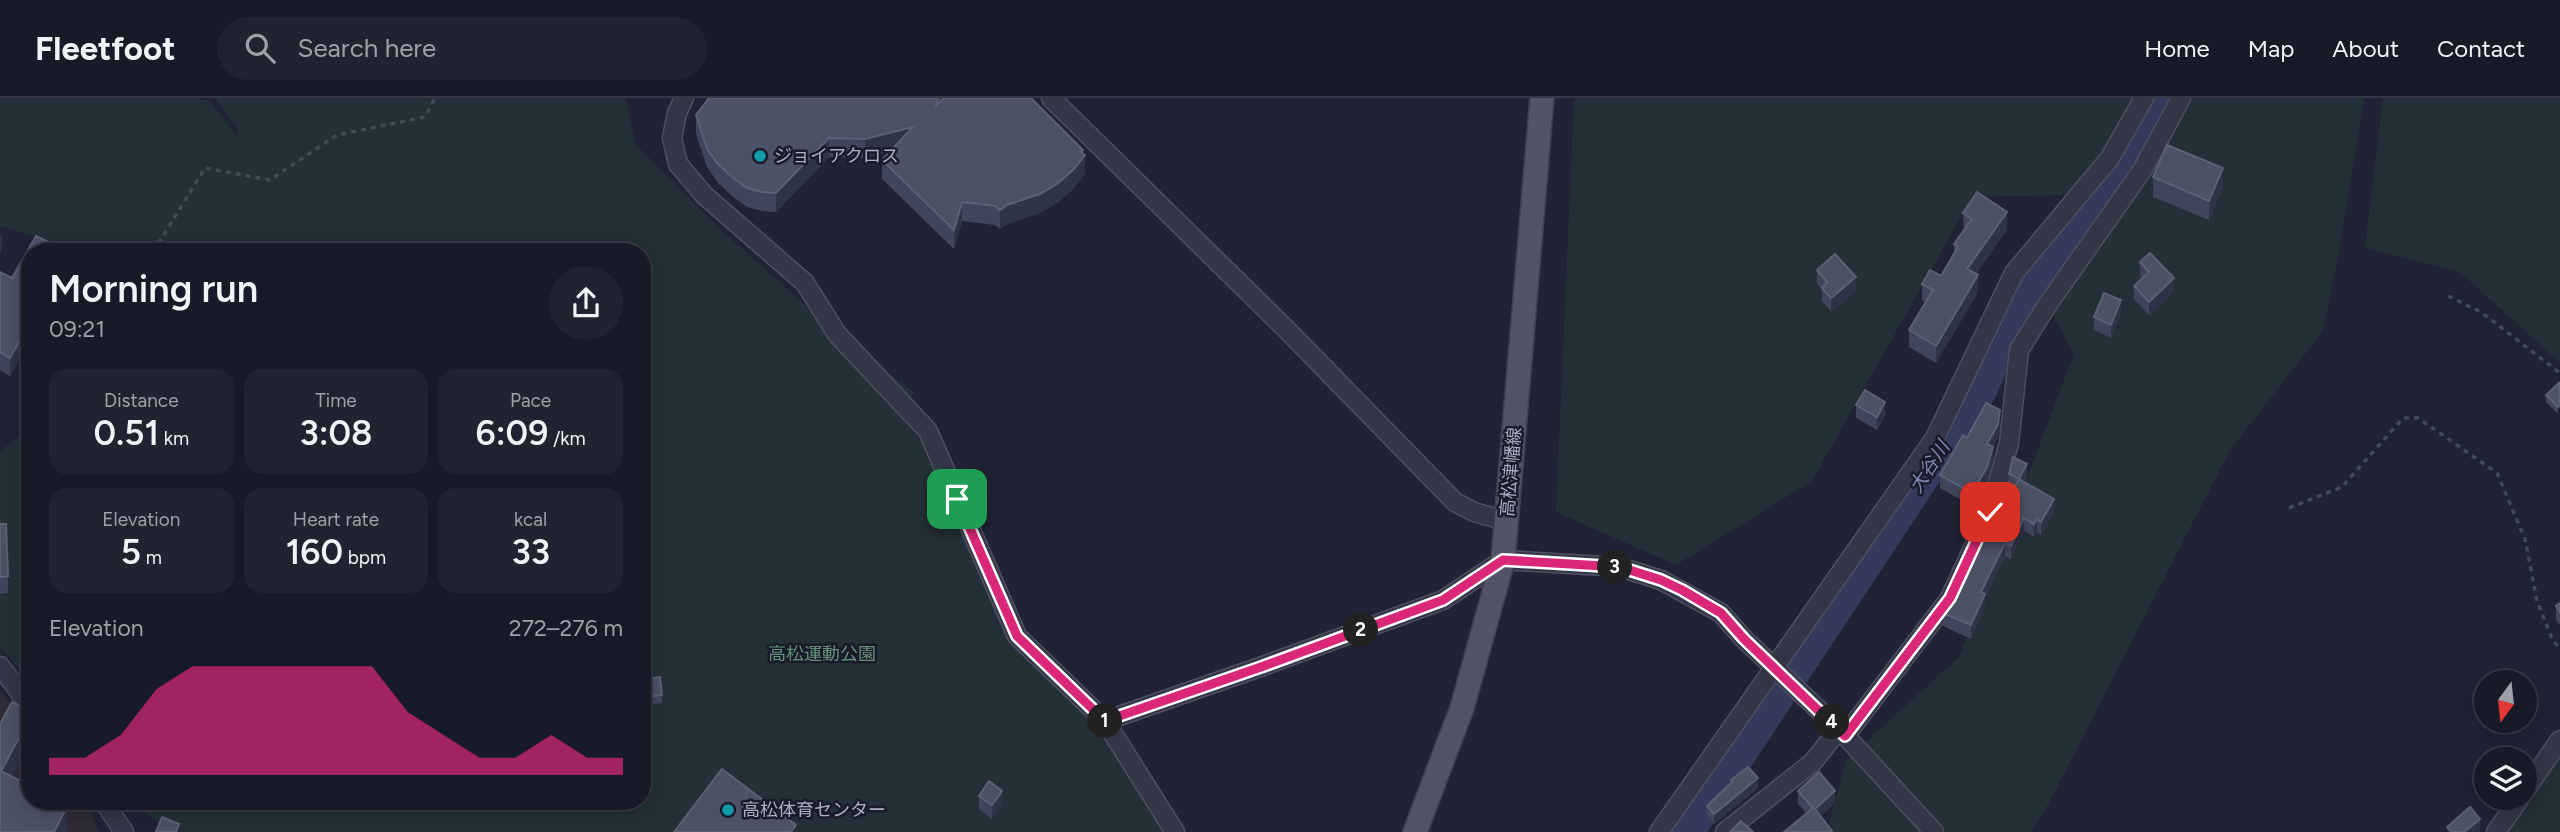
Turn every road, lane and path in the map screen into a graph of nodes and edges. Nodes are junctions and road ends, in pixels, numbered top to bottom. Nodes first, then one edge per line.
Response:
1 (435, 98) edge
2 (684, 98) edge
3 (1051, 98) edge
4 (1542, 98) edge
5 (2144, 98) edge
6 (2181, 98) edge
7 (159, 243) edge
8 (2448, 296) dead end
9 (2560, 373) edge
10 (2290, 508) dead end
11 (1506, 521) junction
12 (1503, 560) junction
13 (2560, 648) edge
14 (0, 666) edge
15 (1774, 668) junction
16 (21, 694) edge
17 (1105, 721) junction
18 (1842, 732) junction
19 (2560, 740) edge
20 (2537, 773) edge
21 (109, 810) edge
22 (2511, 810) edge
23 (124, 832) edge
24 (1175, 832) edge
25 (1415, 832) edge
26 (1659, 832) edge
27 (1725, 832) edge
28 (1934, 832) edge
29 (2496, 832) edge

1 - 7 path
2 - 17 street
3 - 11 street
4 - 11 main road, 高松津幡線
5 - 15 street
6 - 18 street
8 - 9 path
10 - 13 path
11 - 12 main road, 高松津幡線
12 - 15 street
12 - 17 street
12 - 25 main road, 高松津幡線
14 - 16 street
15 - 18 street
15 - 26 street
17 - 24 street
18 - 27 street
18 - 28 street
19 - 20 street
21 - 23 street
22 - 29 street

